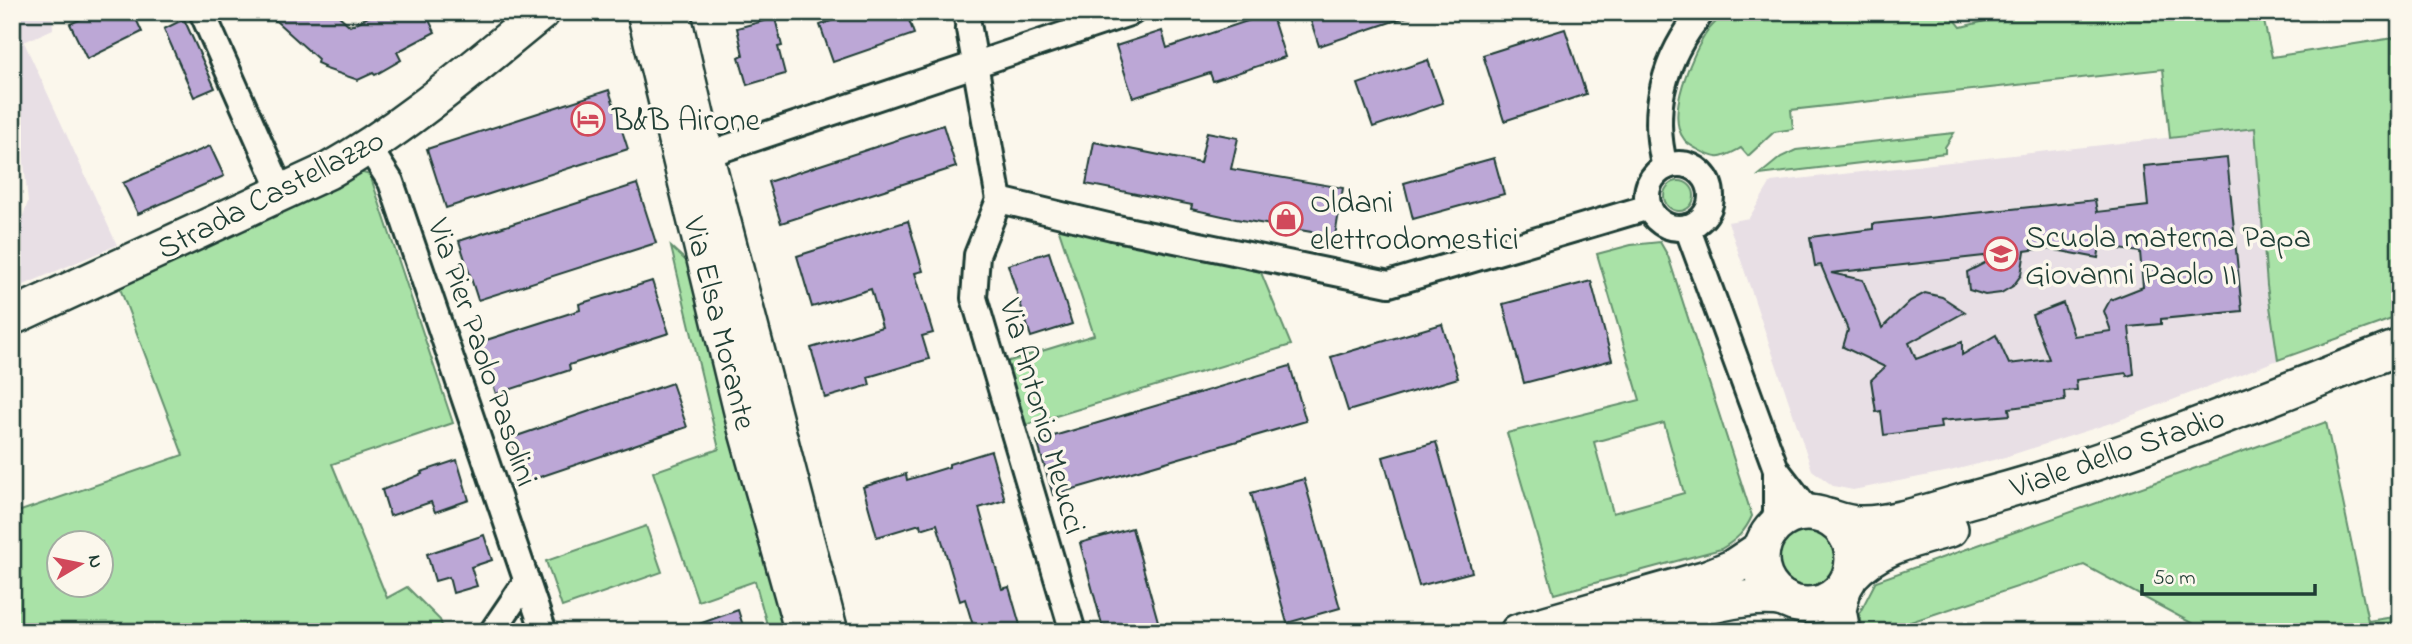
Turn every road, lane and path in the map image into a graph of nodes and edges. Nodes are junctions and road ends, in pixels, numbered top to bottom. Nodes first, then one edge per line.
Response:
1 (202, 12) edge
2 (542, 12) edge
3 (645, 12) edge
4 (672, 12) edge
5 (966, 12) edge
6 (1132, 12) edge
7 (1702, 12) edge
8 (977, 65) junction
9 (369, 148) junction
10 (694, 158) junction
11 (1665, 167) junction
12 (282, 193) junction
13 (999, 200) junction
14 (1648, 207) junction
15 (1687, 228) junction
16 (12, 317) edge
17 (2400, 347) edge
18 (2400, 373) edge
19 (760, 420) junction
20 (1776, 469) junction
21 (1821, 514) junction
22 (1767, 537) junction
23 (526, 582) junction
24 (1847, 582) junction
25 (1800, 612) edge
26 (492, 632) edge
27 (544, 632) edge
28 (803, 632) edge
29 (830, 632) edge
30 (1073, 632) edge
31 (1518, 632) edge
32 (1619, 632) edge
33 (1842, 632) edge

1 - 12 street
2 - 9 street, Strada Castellazzo
3 - 10 street, Via Elsa Morante
4 - 10 street, Via Elsa Morante
5 - 8 street
6 - 8 street
7 - 11 street
8 - 10 street
8 - 13 street
9 - 12 street, Strada Castellazzo
9 - 23 street, Via Pier Paolo Pasolini
10 - 19 street, Via Elsa Morante
11 - 14 street
11 - 15 street
12 - 16 street, Strada Castellazzo
13 - 14 street
13 - 30 street, Via Antonio Meucci
14 - 15 street
15 - 20 street
17 - 21 street, Viale dello Stadio
18 - 24 street, Viale dello Stadio
19 - 28 street, Via Elsa Morante
19 - 29 street, Via Elsa Morante
20 - 21 street
20 - 22 street
21 - 22 street, Viale dello Stadio
21 - 24 street
22 - 25 street
22 - 31 street, Viale dello Stadio
23 - 26 street
23 - 27 street, Via Pier Paolo Pasolini
24 - 25 street, Viale dello Stadio
24 - 33 street
25 - 32 street, Viale dello Stadio

